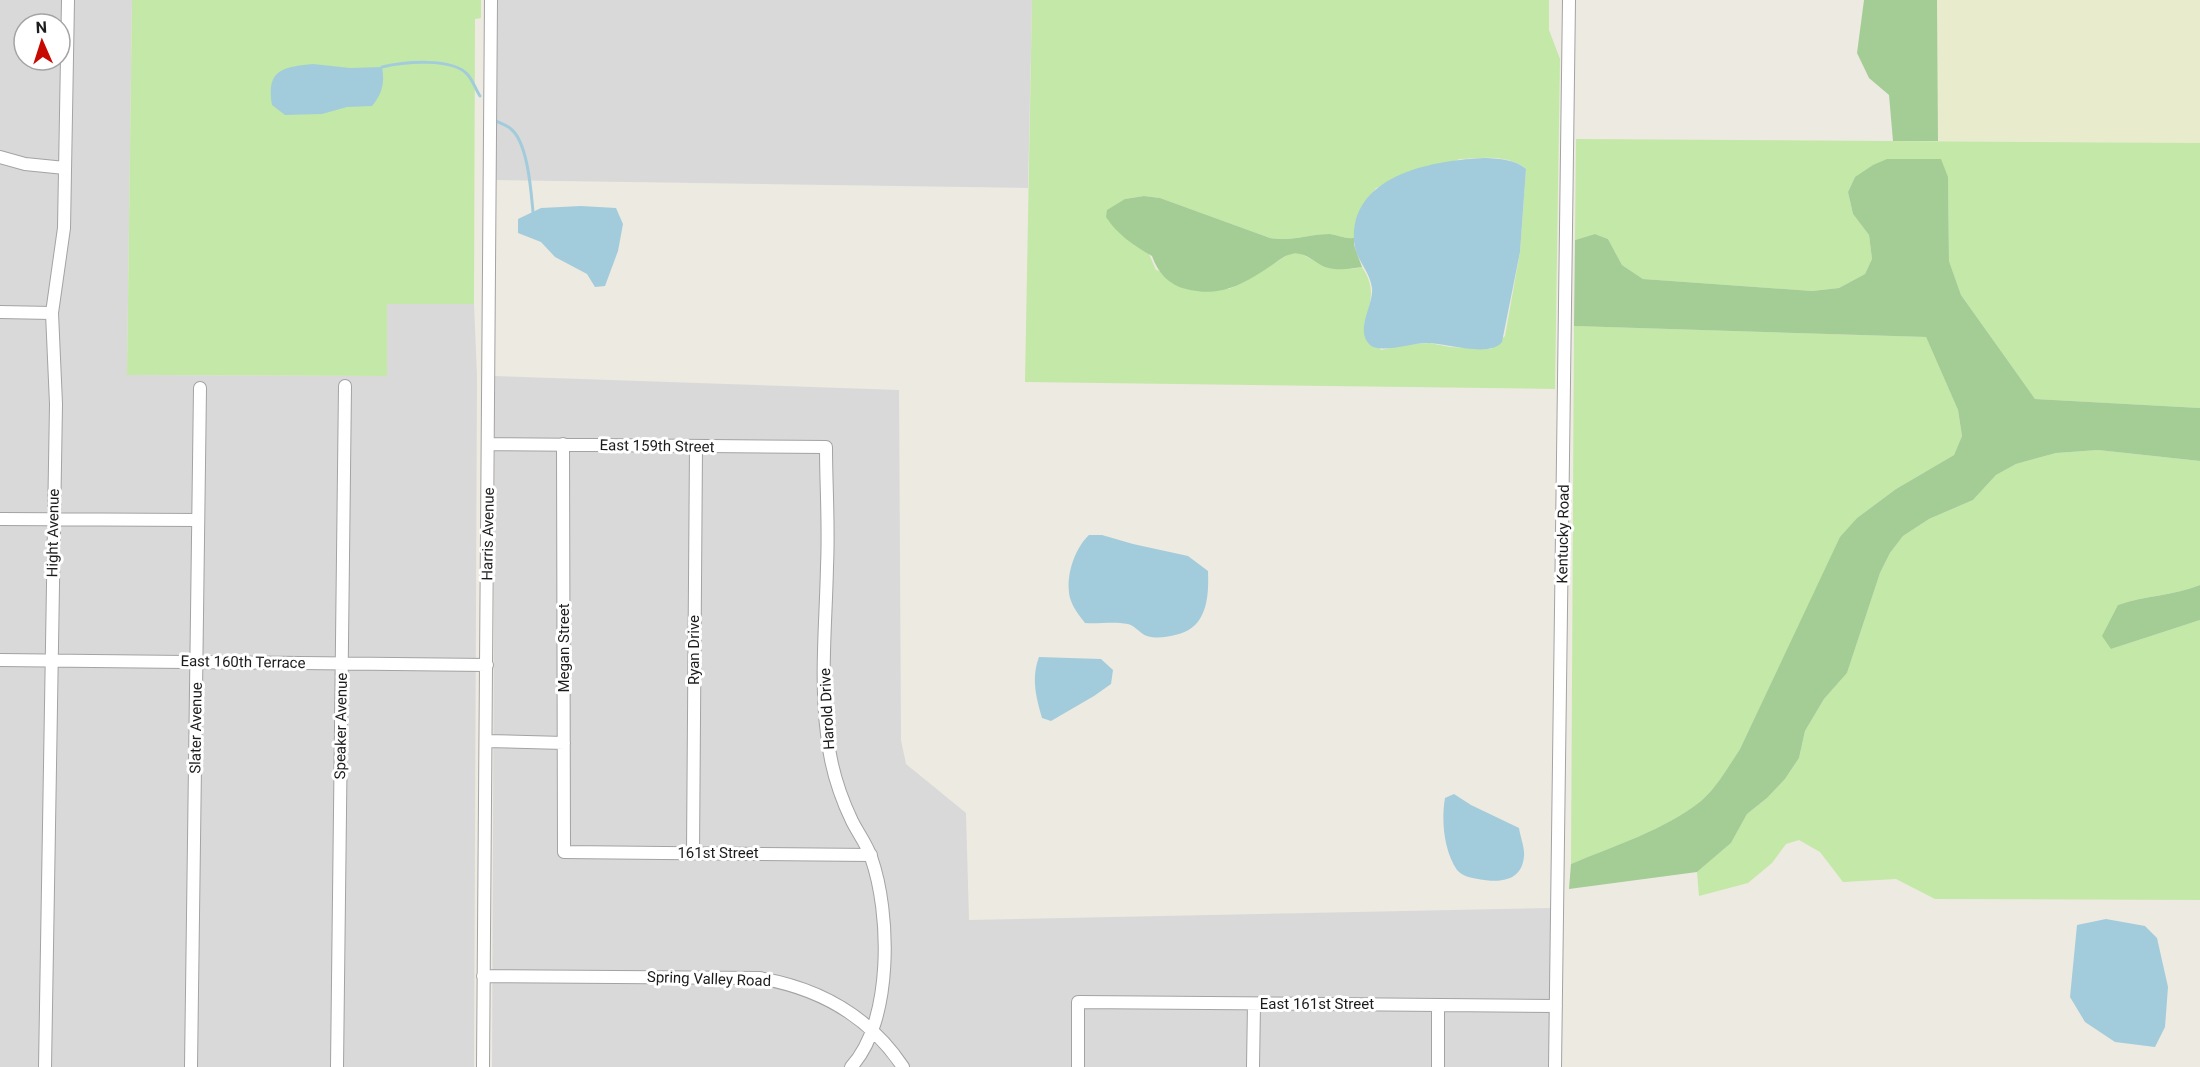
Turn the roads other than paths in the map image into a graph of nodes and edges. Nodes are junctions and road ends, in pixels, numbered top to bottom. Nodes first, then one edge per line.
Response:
1 (68, 0) edge
2 (491, 0) edge
3 (1569, 0) edge
4 (0, 157) edge
5 (65, 168) junction
6 (0, 312) edge
7 (52, 313) junction
8 (345, 386) dead end
9 (200, 388) dead end
10 (489, 444) junction
11 (563, 444) junction
12 (696, 446) junction
13 (826, 447) joint
14 (0, 519) edge
15 (54, 519) junction
16 (198, 520) junction
17 (0, 660) edge
18 (51, 661) junction
19 (196, 662) junction
20 (342, 663) junction
21 (487, 665) junction
22 (486, 741) junction
23 (564, 743) junction
24 (564, 852) joint
25 (693, 853) junction
26 (871, 855) junction
27 (483, 976) junction
28 (1254, 1004) junction
29 (1438, 1005) junction
30 (1556, 1006) junction
31 (873, 1031) junction
32 (45, 1067) edge
33 (191, 1067) edge
34 (337, 1067) edge
35 (483, 1067) edge
36 (851, 1067) edge
37 (903, 1067) edge
38 (1078, 1067) edge
39 (1253, 1067) edge
40 (1438, 1067) edge
41 (1555, 1067) edge

1 - 5 street, Hight Avenue
2 - 10 street, Harris Avenue
3 - 30 street, Kentucky Road
4 - 5 street
5 - 7 street, Hight Avenue
6 - 7 street
7 - 15 street, Hight Avenue
8 - 20 street, Speaker Avenue
9 - 16 street, Slater Avenue
10 - 11 street, East 159th Street
10 - 21 street, Harris Avenue
11 - 12 street, East 159th Street
11 - 23 street, Megan Street
12 - 13 street, East 159th Street
12 - 25 street, Ryan Drive
13 - 26 street, Harold Drive
14 - 15 street
15 - 16 street
15 - 18 street, Hight Avenue
16 - 19 street, Slater Avenue
17 - 18 street, East 160th Terrace
18 - 19 street, East 160th Terrace
18 - 32 street, Hight Avenue
19 - 20 street, East 160th Terrace
19 - 33 street, Slater Avenue
20 - 21 street, East 160th Terrace
20 - 34 street, Speaker Avenue
21 - 22 street, Harris Avenue
22 - 23 street
22 - 27 street, Harris Avenue
23 - 24 street, Megan Street
24 - 25 street, 161st Street
25 - 26 street, 161st Street
26 - 31 street, Harold Drive
27 - 31 street, Spring Valley Road
27 - 35 street, Harris Avenue
28 - 29 street, East 161st Street
28 - 38 street, East 161st Street
28 - 39 street
29 - 30 street, East 161st Street
29 - 40 street
30 - 41 street, Kentucky Road
31 - 36 street, Harold Drive
31 - 37 street, Spring Valley Road

